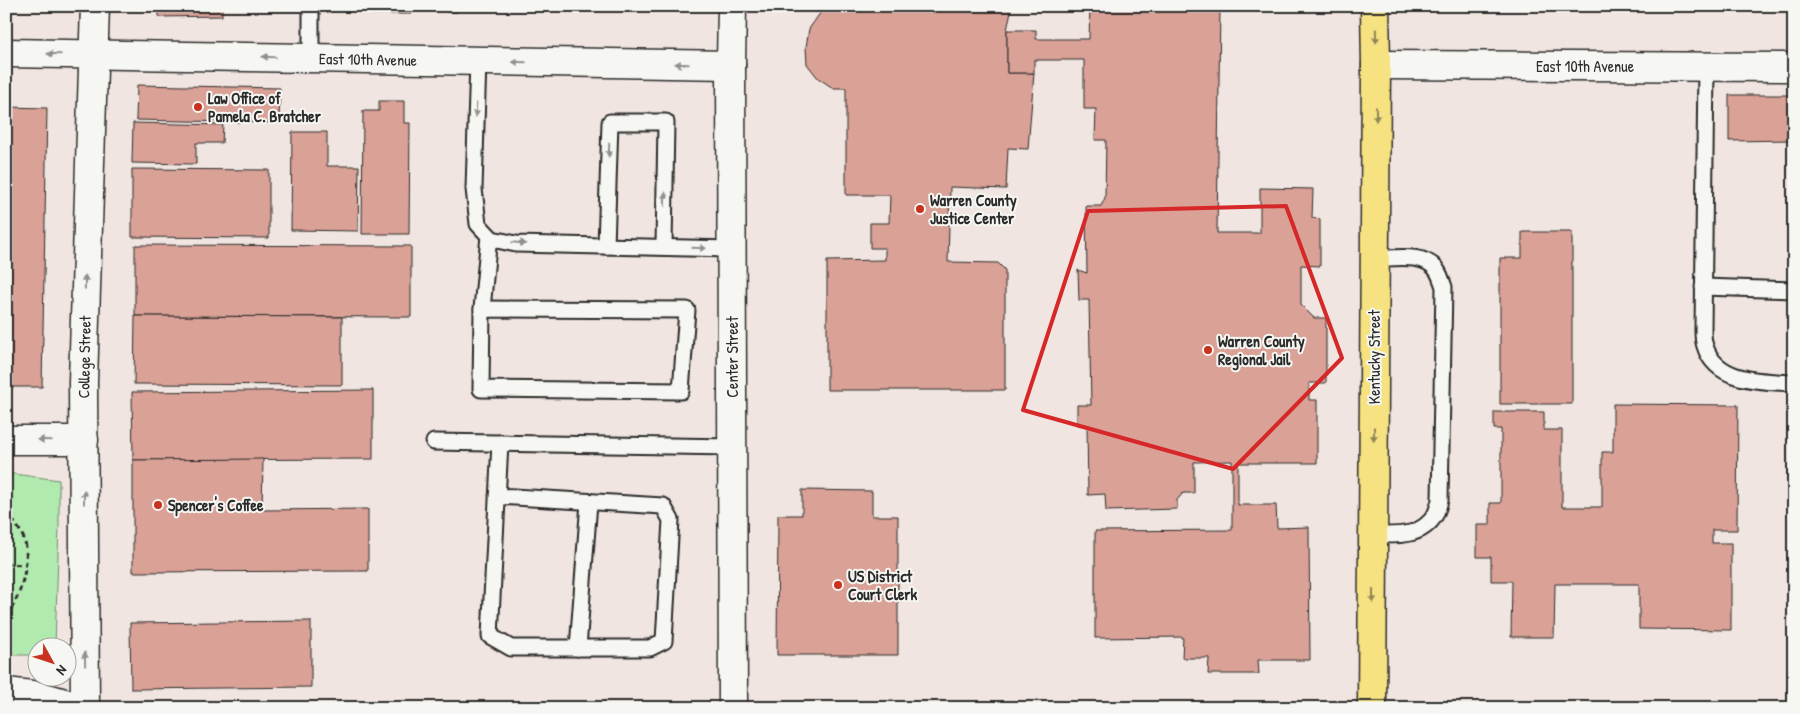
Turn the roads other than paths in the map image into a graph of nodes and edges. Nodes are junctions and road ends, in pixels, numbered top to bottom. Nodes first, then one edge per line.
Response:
1 (95, 6) edge
2 (311, 6) edge
3 (732, 6) edge
4 (1375, 6) edge
5 (6, 53) edge
6 (95, 54) junction
7 (311, 58) junction
8 (478, 61) junction
9 (731, 65) junction
10 (1376, 65) junction
11 (1706, 66) junction
12 (1794, 67) edge
13 (489, 236) junction
14 (606, 246) junction
15 (664, 247) junction
16 (731, 249) junction
17 (1375, 259) junction
18 (1703, 287) junction
19 (1794, 290) edge
20 (482, 309) junction
21 (1794, 383) edge
22 (6, 440) edge
23 (84, 440) junction
24 (434, 442) dead end
25 (500, 444) junction
26 (732, 447) junction
27 (497, 496) junction
28 (589, 502) junction
29 (1373, 535) junction
30 (578, 648) junction
31 (6, 692) edge
32 (83, 708) edge
33 (733, 708) edge
34 (1372, 708) edge

1 - 6 street, College Street
2 - 7 lane
3 - 9 street, Center Street
4 -> 10 main road, Kentucky Street
6 -> 5 street, East 10th Avenue
7 -> 6 street, East 10th Avenue
23 -> 6 street, College Street
7 - 8 street, East 10th Avenue
9 -> 8 street, East 10th Avenue
8 -> 13 lane
9 - 16 street, Center Street
10 - 11 street, East 10th Avenue
10 -> 17 main road, Kentucky Street
11 - 12 street, East 10th Avenue
11 - 18 lane
13 -> 14 lane
13 - 20 lane
14 - 15 lane
15 -> 14 lane
15 -> 16 lane
16 - 26 street, Center Street
17 -> 29 main road, Kentucky Street
17 - 29 lane
18 - 19 lane
18 - 21 lane
20 - 20 lane
23 -> 22 street
32 -> 23 street, College Street
24 - 25 lane
25 - 26 lane
25 - 27 lane
26 - 33 street, Center Street
27 - 28 lane
27 - 30 lane
28 - 30 lane
28 - 30 lane
29 -> 34 main road, Kentucky Street
31 - 32 street

